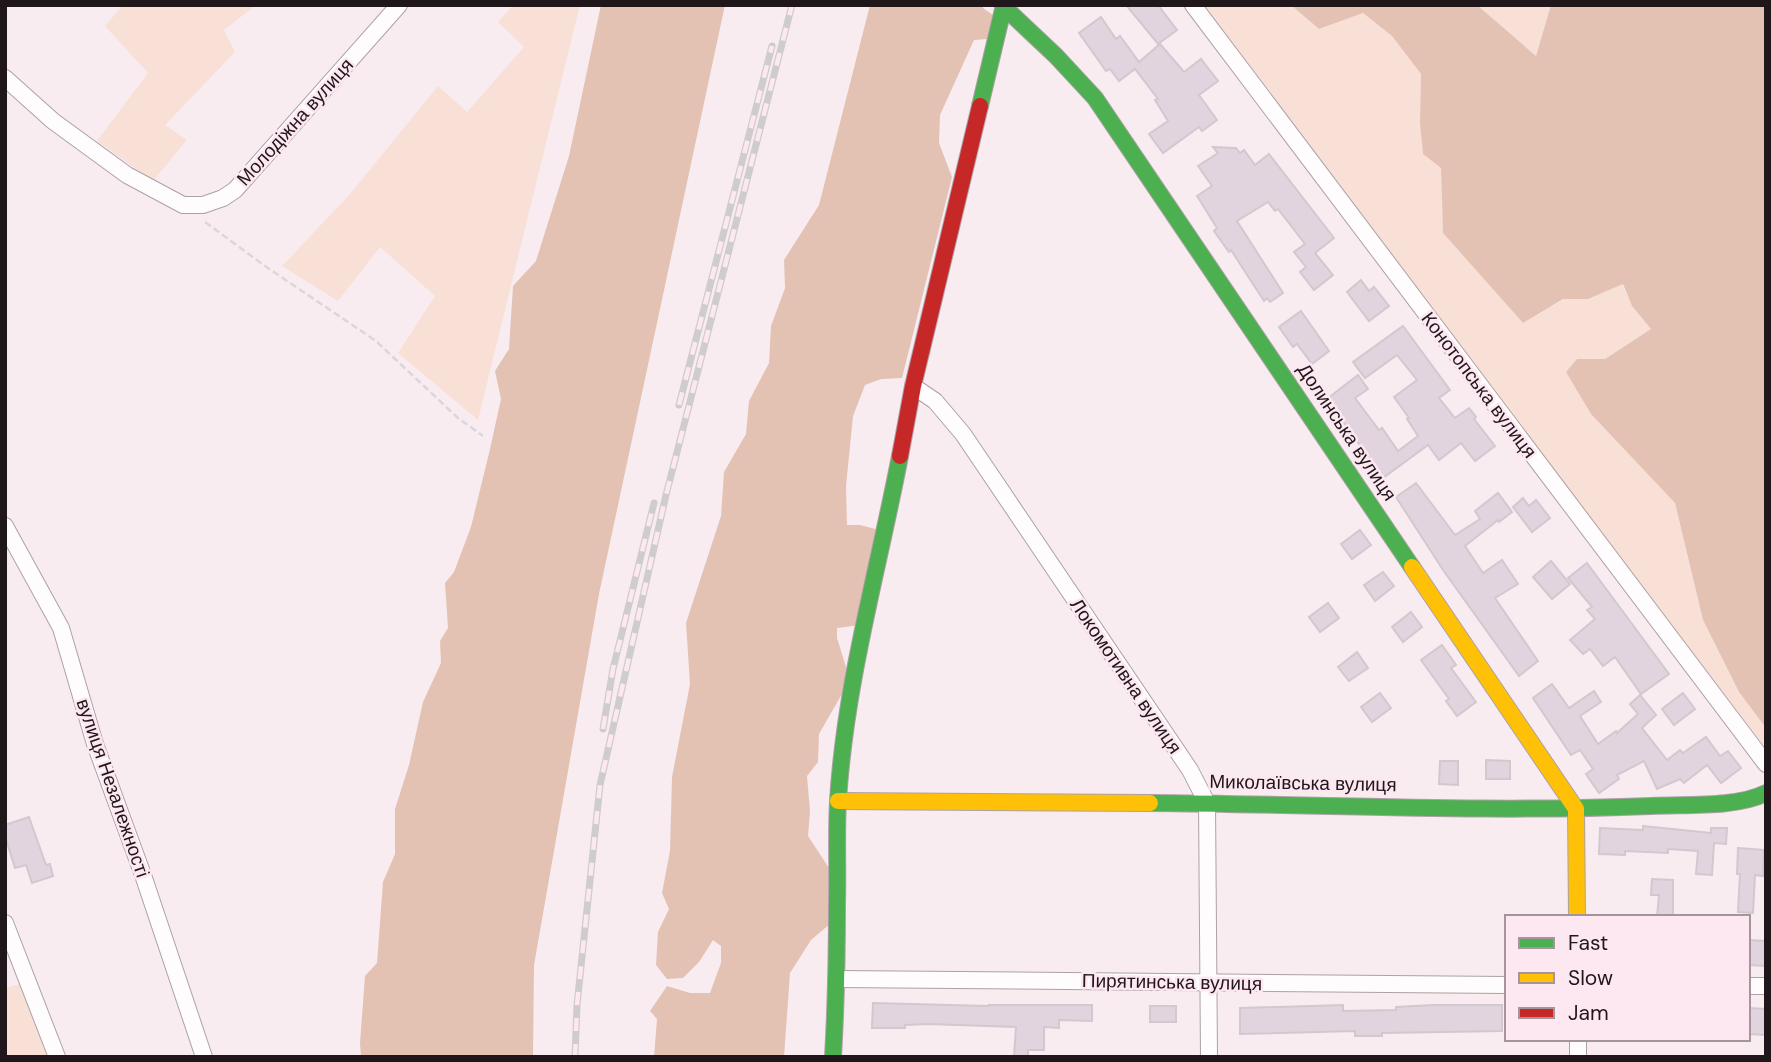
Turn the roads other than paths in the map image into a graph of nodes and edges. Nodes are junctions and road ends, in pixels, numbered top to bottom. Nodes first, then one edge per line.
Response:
1 (399, 5) edge
2 (1193, 5) edge
3 (1004, 6) edge
4 (5, 78) edge
5 (913, 386) junction
6 (5, 526) edge
7 (1766, 764) edge
8 (1766, 793) edge
9 (838, 801) junction
10 (1207, 803) junction
11 (1576, 809) junction
12 (1577, 915) edge
13 (5, 923) edge
14 (837, 979) junction
15 (1208, 982) junction
16 (1505, 985) edge
17 (57, 1057) edge
18 (204, 1057) edge
19 (833, 1057) edge
20 (1209, 1057) edge

1 - 4 street, Молодіжна вулиця
2 - 7 street, Конотопська вулиця
3 - 5 street
3 - 11 street, Долинська вулиця
5 - 9 street
5 - 10 street, Локомотивна вулиця
6 - 18 street, вулиця Незалежності
8 - 11 street, Миколаївська вулиця
9 - 10 street, Миколаївська вулиця
9 - 14 street
10 - 11 street, Миколаївська вулиця
10 - 15 street, Локомотивна вулиця
11 - 12 street
13 - 17 street
14 - 15 street, Пирятинська вулиця
14 - 19 street
15 - 16 street, Пирятинська вулиця
15 - 20 street, Локомотивна вулиця

